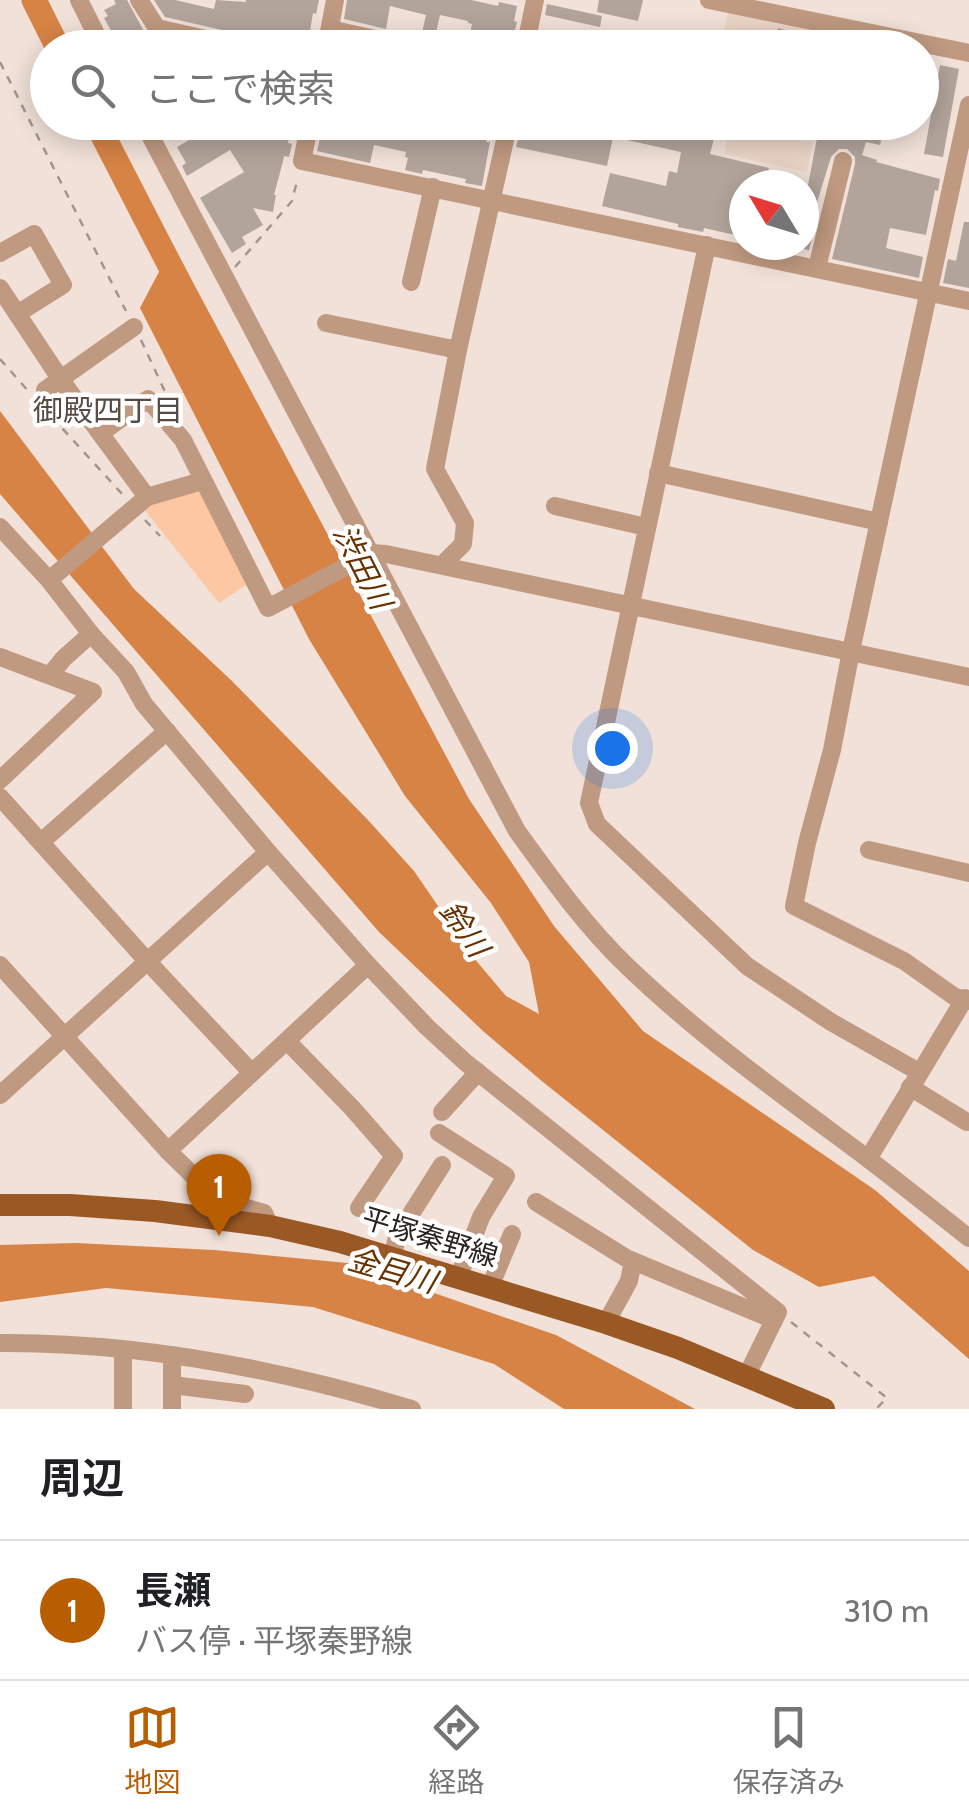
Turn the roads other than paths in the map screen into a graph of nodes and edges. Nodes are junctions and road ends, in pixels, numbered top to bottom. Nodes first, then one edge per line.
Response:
1 (78, 0) edge
2 (96, 0) edge
3 (139, 0) edge
4 (336, 0) edge
5 (535, 0) edge
6 (717, 1) edge
7 (797, 9) edge
8 (90, 22) junction
9 (94, 30) edge
10 (167, 30) edge
11 (330, 30) edge
12 (529, 30) edge
13 (879, 30) edge
14 (939, 45) edge
15 (969, 53) edge
16 (969, 105) edge
17 (152, 140) edge
18 (306, 140) edge
19 (505, 140) edge
20 (843, 161) dead end
21 (434, 187) junction
22 (492, 200) junction
23 (707, 244) junction
24 (0, 253) edge
25 (818, 268) junction
26 (412, 282) dead end
27 (0, 288) edge
28 (930, 292) junction
29 (969, 301) edge
30 (17, 314) junction
31 (326, 323) dead end
32 (134, 327) road end
33 (458, 350) junction
34 (53, 385) junction
35 (101, 433) junction
36 (658, 473) junction
37 (202, 480) junction
38 (136, 506) junction
39 (555, 506) dead end
40 (879, 522) junction
41 (646, 526) junction
42 (0, 527) edge
43 (371, 553) junction
44 (442, 565) junction
45 (49, 580) junction
46 (629, 606) junction
47 (91, 634) junction
48 (851, 651) junction
49 (3, 661) edge
50 (50, 675) junction
51 (969, 677) edge
52 (167, 730) junction
53 (0, 780) edge
54 (0, 797) edge
55 (41, 842) junction
56 (870, 850) dead end
57 (268, 852) junction
58 (969, 873) edge
59 (148, 962) junction
60 (368, 965) junction
61 (0, 966) edge
62 (967, 1000) edge
63 (65, 1037) junction
64 (287, 1041) junction
65 (478, 1072) junction
66 (252, 1073) junction
67 (914, 1079) junction
68 (0, 1095) edge
69 (442, 1112) dead end
70 (967, 1122) edge
71 (438, 1133) dead end
72 (168, 1151) junction
73 (868, 1159) junction
74 (442, 1165) dead end
75 (536, 1202) dead end
76 (0, 1204) edge
77 (358, 1208) dead end
78 (270, 1226) junction
79 (512, 1234) dead end
80 (969, 1238) edge
81 (393, 1257) junction
82 (633, 1260) junction
83 (459, 1276) junction
84 (490, 1287) junction
85 (776, 1316) junction
86 (606, 1322) junction
87 (0, 1343) edge
88 (124, 1350) junction
89 (172, 1356) junction
90 (248, 1368) junction
91 (746, 1376) junction
92 (172, 1384) junction
93 (245, 1402) edge
94 (367, 1402) edge
95 (123, 1409) edge
96 (172, 1409) edge
97 (412, 1409) edge
98 (824, 1409) edge

1 - 8 street
2 - 8 street
3 - 10 street
4 - 11 street
5 - 12 street
6 - 7 street
7 - 13 street
8 - 9 street
14 - 15 street
16 - 28 street
17 - 43 street
18 - 21 street
19 - 22 street
20 - 25 street
21 - 22 street
21 - 26 street
22 - 23 street
22 - 33 street
23 - 25 street
23 - 36 street
24 - 30 street
25 - 28 street
27 - 30 street
28 - 29 street
28 - 40 street
30 - 34 street
31 - 33 street
32 - 34 street
33 - 44 street
34 - 35 street
35 - 37 street
35 - 38 street
36 - 40 street
36 - 41 street
37 - 38 street
37 - 43 street
38 - 45 street
39 - 41 street
40 - 48 street
41 - 46 street
42 - 45 street
43 - 44 street
43 - 73 street
44 - 46 street
45 - 47 street
46 - 48 street
46 - 67 street
47 - 50 street
47 - 52 street
48 - 51 street
48 - 62 street
49 - 50 street
50 - 53 street
52 - 55 street
52 - 57 street
54 - 55 street
55 - 59 street
56 - 58 street
57 - 59 street
57 - 60 street
59 - 63 street
59 - 66 street
60 - 64 street
60 - 65 street
61 - 63 street
62 - 67 street
63 - 68 street
63 - 72 street
64 - 66 street
64 - 77 street
65 - 69 street
65 - 85 street
66 - 72 street
67 - 70 street
67 - 73 street
71 - 83 street
72 - 78 street
73 - 80 street
74 - 81 street
75 - 82 street
76 - 78 main road, 平塚秦野線
78 - 81 main road, 平塚秦野線
79 - 84 street
81 - 83 main road, 平塚秦野線
82 - 85 street
82 - 86 street
83 - 84 main road, 平塚秦野線
84 - 86 main road, 平塚秦野線
85 - 91 street
86 - 91 main road, 平塚秦野線
87 - 88 street
88 - 89 street
88 - 95 street
89 - 90 street
89 - 92 street
90 - 93 street
90 - 94 street
91 - 98 main road, 平塚秦野線
92 - 93 street
92 - 96 street
94 - 97 street

